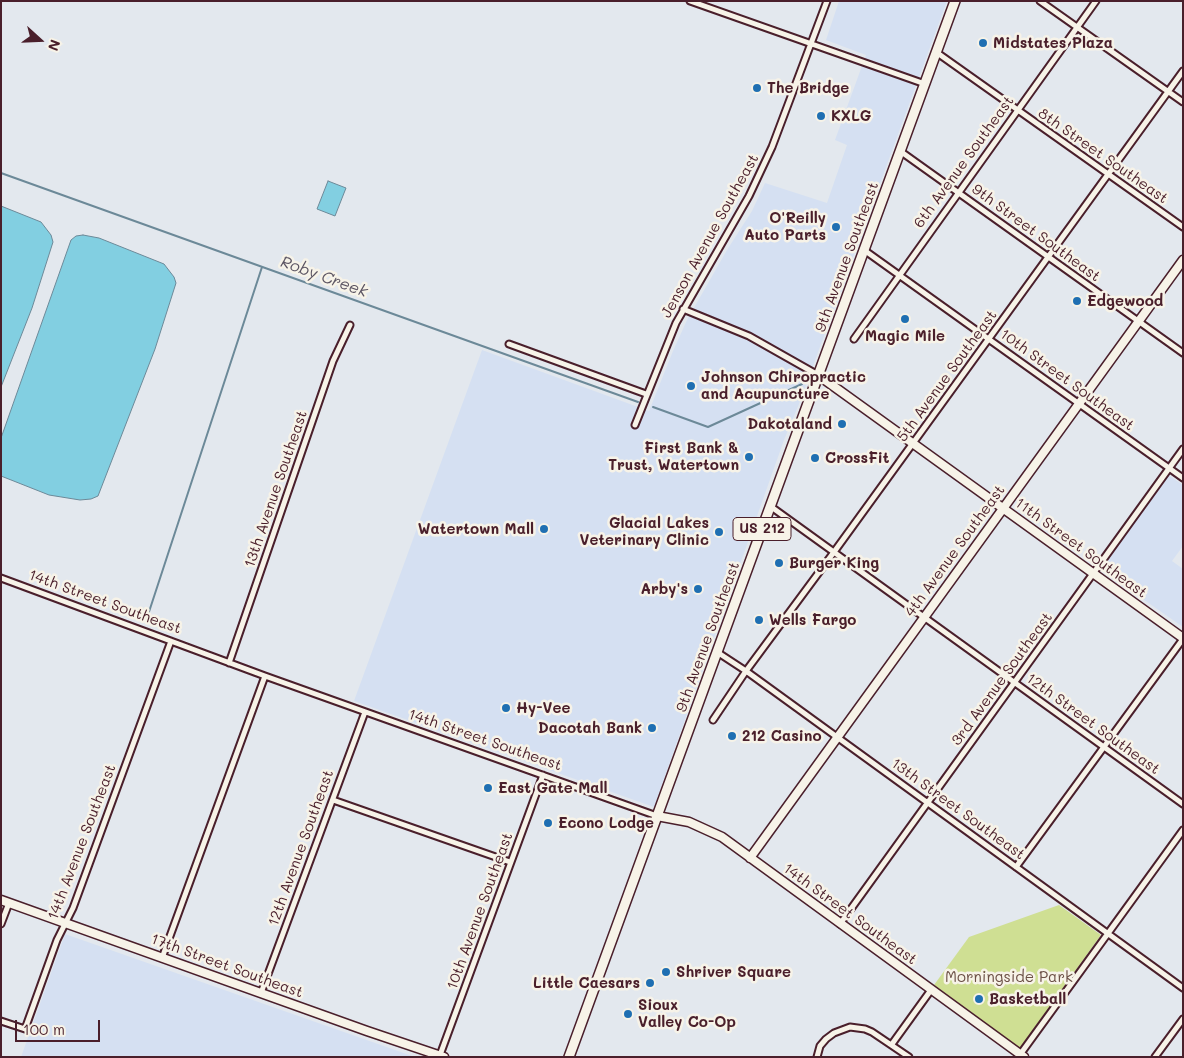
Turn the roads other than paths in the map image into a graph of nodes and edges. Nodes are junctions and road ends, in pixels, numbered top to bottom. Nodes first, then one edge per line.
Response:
1 (690, 1) edge
2 (827, 1) edge
3 (955, 1) edge
4 (1040, 1) edge
5 (1096, 1) edge
6 (1077, 27) junction
7 (812, 45) junction
8 (936, 52) junction
9 (1183, 70) edge
10 (925, 84) junction
11 (1168, 91) junction
12 (1183, 102) edge
13 (1018, 110) junction
14 (900, 151) junction
15 (1108, 174) junction
16 (958, 192) junction
17 (1183, 228) edge
18 (864, 250) junction
19 (1049, 257) junction
20 (1183, 260) edge
21 (899, 274) junction
22 (683, 309) junction
23 (1138, 321) junction
24 (350, 325) dead end
25 (854, 338) dead end
26 (989, 339) junction
27 (510, 344) dead end
28 (1183, 353) edge
29 (818, 375) junction
30 (646, 394) junction
31 (1079, 403) junction
32 (635, 425) dead end
33 (912, 445) junction
34 (1183, 449) edge
35 (1169, 468) junction
36 (1183, 478) edge
37 (770, 506) junction
38 (1002, 509) junction
39 (834, 552) junction
40 (1094, 574) junction
41 (1, 578) edge
42 (925, 617) junction
43 (1183, 639) edge
44 (172, 641) junction
45 (717, 652) junction
46 (229, 663) junction
47 (746, 671) junction
48 (265, 676) junction
49 (1015, 682) junction
50 (366, 712) junction
51 (713, 720) dead end
52 (838, 738) junction
53 (1104, 747) junction
54 (543, 775) junction
55 (333, 800) junction
56 (927, 803) junction
57 (1183, 804) edge
58 (657, 816) junction
59 (1183, 830) edge
60 (750, 858) junction
61 (510, 862) junction
62 (1016, 867) junction
63 (5, 902) edge
64 (1, 924) edge
65 (66, 924) junction
66 (840, 924) junction
67 (1108, 934) junction
68 (162, 958) junction
69 (1183, 988) edge
70 (931, 990) junction
71 (261, 993) junction
72 (1183, 1019) edge
73 (1, 1021) edge
74 (892, 1044) junction
75 (442, 1056) edge
76 (1021, 1056) edge
77 (569, 1057) edge
78 (818, 1057) edge
79 (909, 1057) edge
80 (1155, 1057) edge

1 - 7 street
2 - 7 street, Jenson Avenue Southeast
3 - 8 main road, 9th Avenue Southeast / US 212
4 - 6 street
5 - 6 street, 6th Avenue Southeast
6 - 11 street
6 - 13 street, 6th Avenue Southeast
7 - 10 street
7 - 22 street, Jenson Avenue Southeast
8 - 10 main road, 9th Avenue Southeast / US 212
8 - 13 street, 8th Street Southeast
9 - 11 street, 5th Avenue Southeast
10 - 14 main road, 9th Avenue Southeast / US 212
11 - 12 street
11 - 15 street, 5th Avenue Southeast
13 - 15 street, 8th Street Southeast
13 - 16 street, 6th Avenue Southeast
14 - 16 street, 9th Street Southeast
14 - 18 main road, 9th Avenue Southeast / US 212
15 - 17 street, 8th Street Southeast
15 - 19 street, 5th Avenue Southeast
16 - 19 street, 9th Street Southeast
16 - 21 street, 6th Avenue Southeast
18 - 21 street, 10th Street Southeast
18 - 29 main road, 9th Avenue Southeast / US 212
19 - 23 street, 9th Street Southeast
19 - 26 street, 5th Avenue Southeast
20 - 23 street, 4th Avenue Southeast
21 - 25 street, 6th Avenue Southeast
21 - 26 street, 10th Street Southeast
22 - 29 street, 11th Street Southeast
22 - 30 street, Jenson Avenue Southeast
23 - 28 street, 9th Street Southeast
23 - 31 street, 4th Avenue Southeast
24 - 46 street, 13th Avenue Southeast
26 - 31 street, 10th Street Southeast
26 - 33 street, 5th Avenue Southeast
27 - 30 street
29 - 33 street, 11th Street Southeast
29 - 37 main road, 9th Avenue Southeast / US 212
30 - 32 street, Jenson Avenue Southeast
31 - 35 street, 10th Street Southeast
31 - 38 street, 4th Avenue Southeast
33 - 38 street, 11th Street Southeast
33 - 39 street, 5th Avenue Southeast
34 - 35 street, 3rd Avenue Southeast
35 - 36 street, 10th Street Southeast
35 - 40 street, 3rd Avenue Southeast
37 - 39 street, 12th Street Southeast
37 - 45 main road, 9th Avenue Southeast / US 212
38 - 40 street, 11th Street Southeast
38 - 42 street, 4th Avenue Southeast
39 - 42 street, 12th Street Southeast
39 - 47 street, 5th Avenue Southeast
40 - 43 street, 11th Street Southeast
40 - 49 street, 3rd Avenue Southeast
41 - 44 street, 14th Street Southeast
42 - 49 street, 12th Street Southeast
42 - 52 street, 4th Avenue Southeast
43 - 53 street
44 - 46 street, 14th Street Southeast
44 - 65 street, 14th Avenue Southeast
45 - 47 street, 13th Street Southeast
45 - 58 main road, 9th Avenue Southeast / US 212
46 - 48 street, 14th Street Southeast
47 - 51 street, 5th Avenue Southeast
47 - 52 street, 13th Street Southeast
48 - 50 street, 14th Street Southeast
48 - 68 street
49 - 53 street, 12th Street Southeast
49 - 56 street, 3rd Avenue Southeast
50 - 54 street, 14th Street Southeast
50 - 55 street, 12th Avenue Southeast
52 - 56 street, 13th Street Southeast
52 - 60 street, 4th Avenue Southeast
53 - 57 street, 12th Street Southeast
53 - 62 street
54 - 58 street, 14th Street Southeast
54 - 61 street, 10th Avenue Southeast
55 - 61 street
55 - 71 street, 12th Avenue Southeast
56 - 62 street, 13th Street Southeast
56 - 66 street, 3rd Avenue Southeast
58 - 60 street, 14th Street Southeast
58 - 77 main road, 9th Avenue Southeast / US 212
59 - 67 street
60 - 66 street, 14th Street Southeast
61 - 75 street, 10th Avenue Southeast
62 - 67 street, 13th Street Southeast
63 - 64 street
63 - 65 street, 17th Street Southeast
65 - 68 street, 17th Street Southeast
65 - 73 street, 14th Avenue Southeast
66 - 70 street, 14th Street Southeast
67 - 69 street, 13th Street Southeast
67 - 76 street
68 - 71 street, 17th Street Southeast
70 - 74 street
70 - 76 street, 14th Street Southeast
71 - 75 street, 17th Street Southeast
72 - 80 street
74 - 78 street
74 - 79 street

